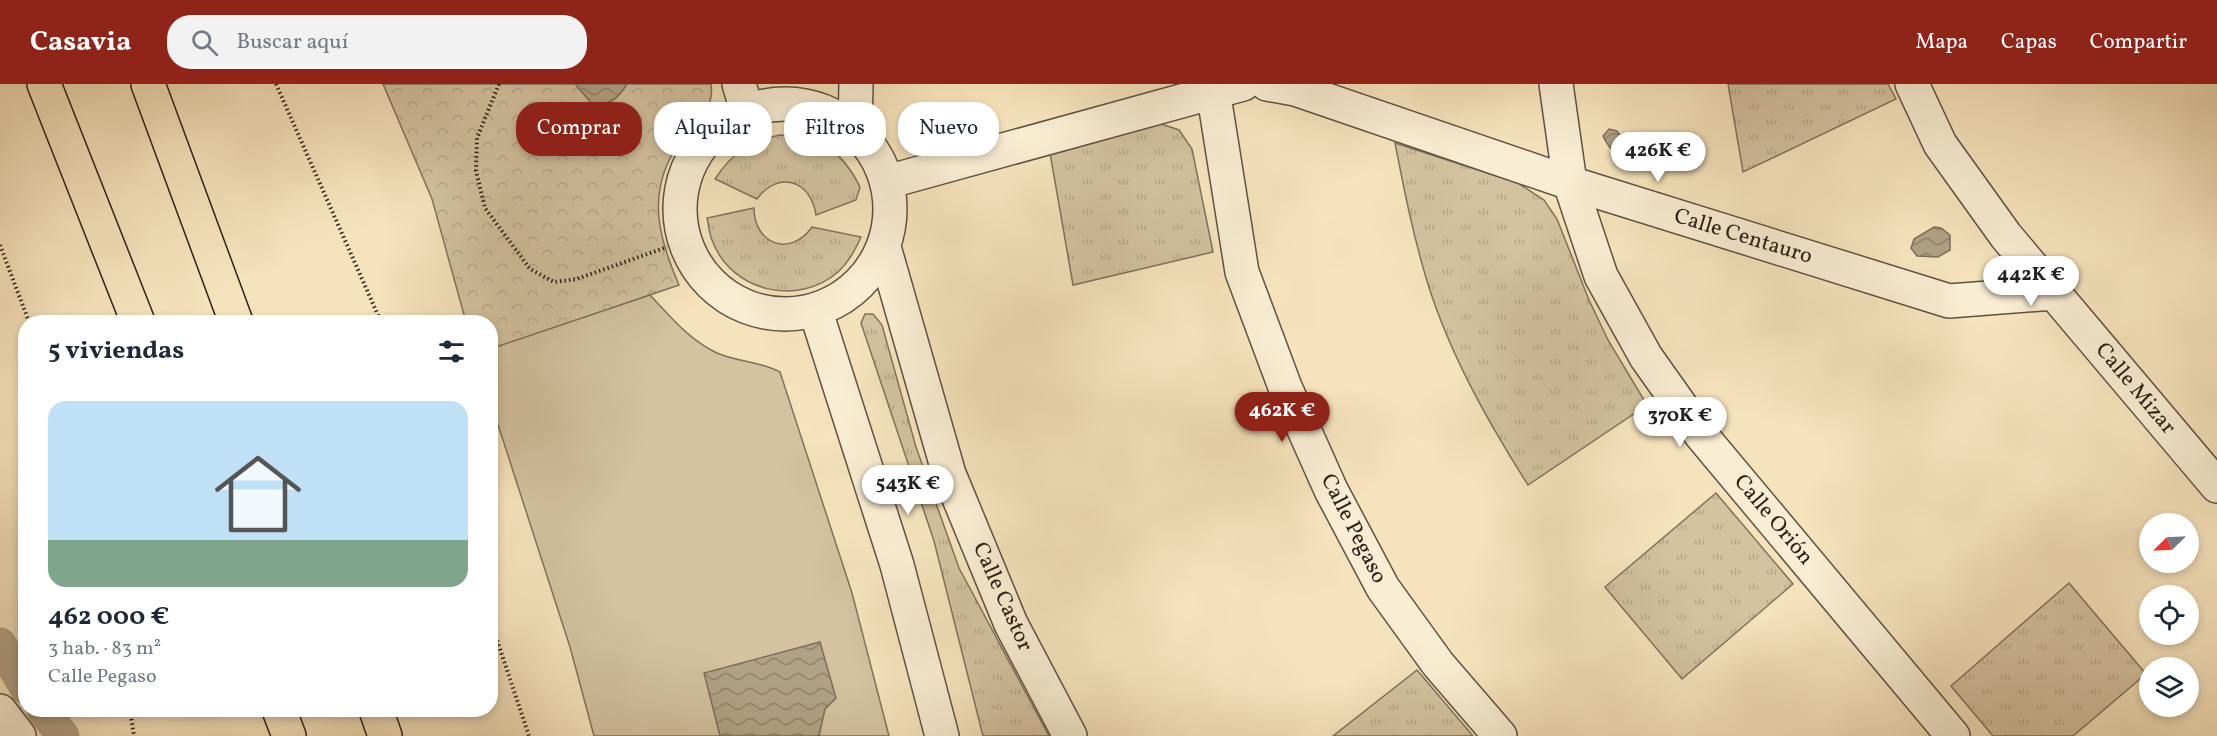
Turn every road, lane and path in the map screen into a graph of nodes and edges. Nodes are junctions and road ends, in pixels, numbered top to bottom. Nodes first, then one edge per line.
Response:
1 (44, 84) edge
2 (148, 84) edge
3 (276, 84) edge
4 (499, 84) edge
5 (856, 84) edge
6 (1267, 84) edge
7 (1556, 84) edge
8 (1912, 84) edge
9 (1223, 86) edge
10 (743, 97) edge
11 (856, 102) edge
12 (784, 105) edge
13 (875, 156) edge
14 (887, 182) junction
15 (1570, 183) junction
16 (0, 245) edge
17 (668, 247) dead end
18 (884, 247) junction
19 (2053, 293) junction
20 (816, 312) junction
21 (26, 315) edge
22 (135, 315) edge
23 (233, 315) edge
24 (378, 315) edge
25 (2217, 486) edge
26 (498, 643) edge
27 (0, 711) edge
28 (131, 717) edge
29 (281, 717) edge
30 (378, 717) edge
31 (20, 736) edge
32 (134, 736) edge
33 (288, 736) edge
34 (385, 736) edge
35 (529, 736) edge
36 (942, 736) edge
37 (1070, 736) edge
38 (1500, 736) edge
39 (1953, 736) edge

1 - 22 highway
2 - 23 highway
3 - 24 path
4 - 17 path
5 - 11 street
6 - 15 street, Calle Centauro
7 - 15 street, Calle Orión
8 - 19 street, Calle Mizar
9 - 14 street
9 - 38 street, Calle Pegaso
10 - 12 street
10 - 20 street
13 - 14 street
14 - 18 street
15 - 19 street, Calle Centauro
15 - 39 street, Calle Orión
16 - 21 path
18 - 20 street
18 - 37 street, Calle Castor
19 - 25 street, Calle Mizar
20 - 36 street
26 - 35 path
27 - 31 street
28 - 32 path
29 - 33 highway
30 - 34 highway

